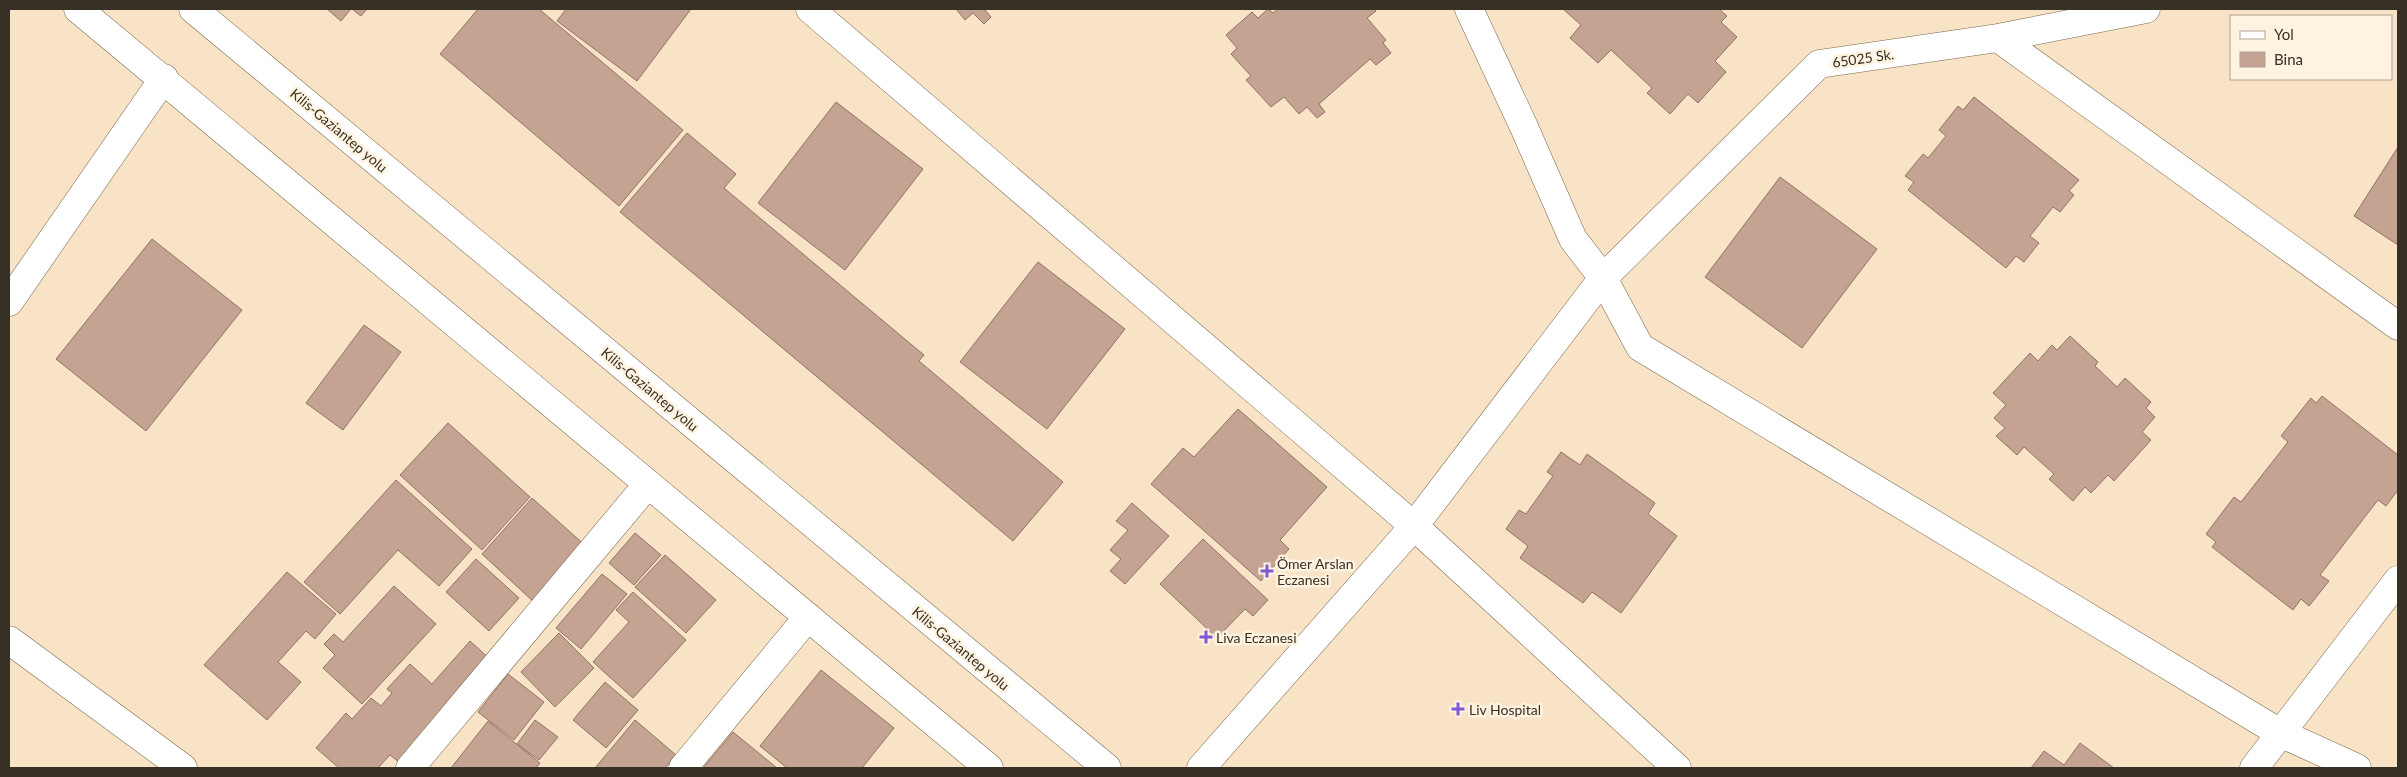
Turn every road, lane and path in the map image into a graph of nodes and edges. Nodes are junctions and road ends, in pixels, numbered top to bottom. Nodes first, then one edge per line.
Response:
1 (78, 9) edge
2 (193, 9) edge
3 (810, 9) edge
4 (1469, 9) edge
5 (2146, 9) edge
6 (1998, 38) junction
7 (164, 78) junction
8 (1603, 278) junction
9 (9, 302) edge
10 (2398, 326) edge
11 (648, 484) junction
12 (1414, 526) junction
13 (2398, 580) edge
14 (808, 617) junction
15 (9, 640) edge
16 (2280, 733) junction
17 (183, 768) edge
18 (410, 768) edge
19 (683, 768) edge
20 (989, 768) edge
21 (1107, 768) edge
22 (1201, 768) edge
23 (1677, 768) edge
24 (2254, 768) edge
25 (2357, 768) edge

1 - 7 main road
2 - 21 main road, Kilis-Gaziantep yolu
3 - 12 main road
4 - 8 main road
5 - 6 main road, 65025 Sk.
6 - 8 main road, 65025 Sk.
6 - 10 main road
7 - 9 main road
7 - 11 main road
8 - 12 main road, 65025 Sk.
8 - 16 main road
11 - 14 main road
11 - 18 main road
12 - 22 main road, 65025 Sk.
12 - 23 main road
13 - 16 main road
14 - 19 main road
14 - 20 main road
15 - 17 main road
16 - 24 main road
16 - 25 main road

